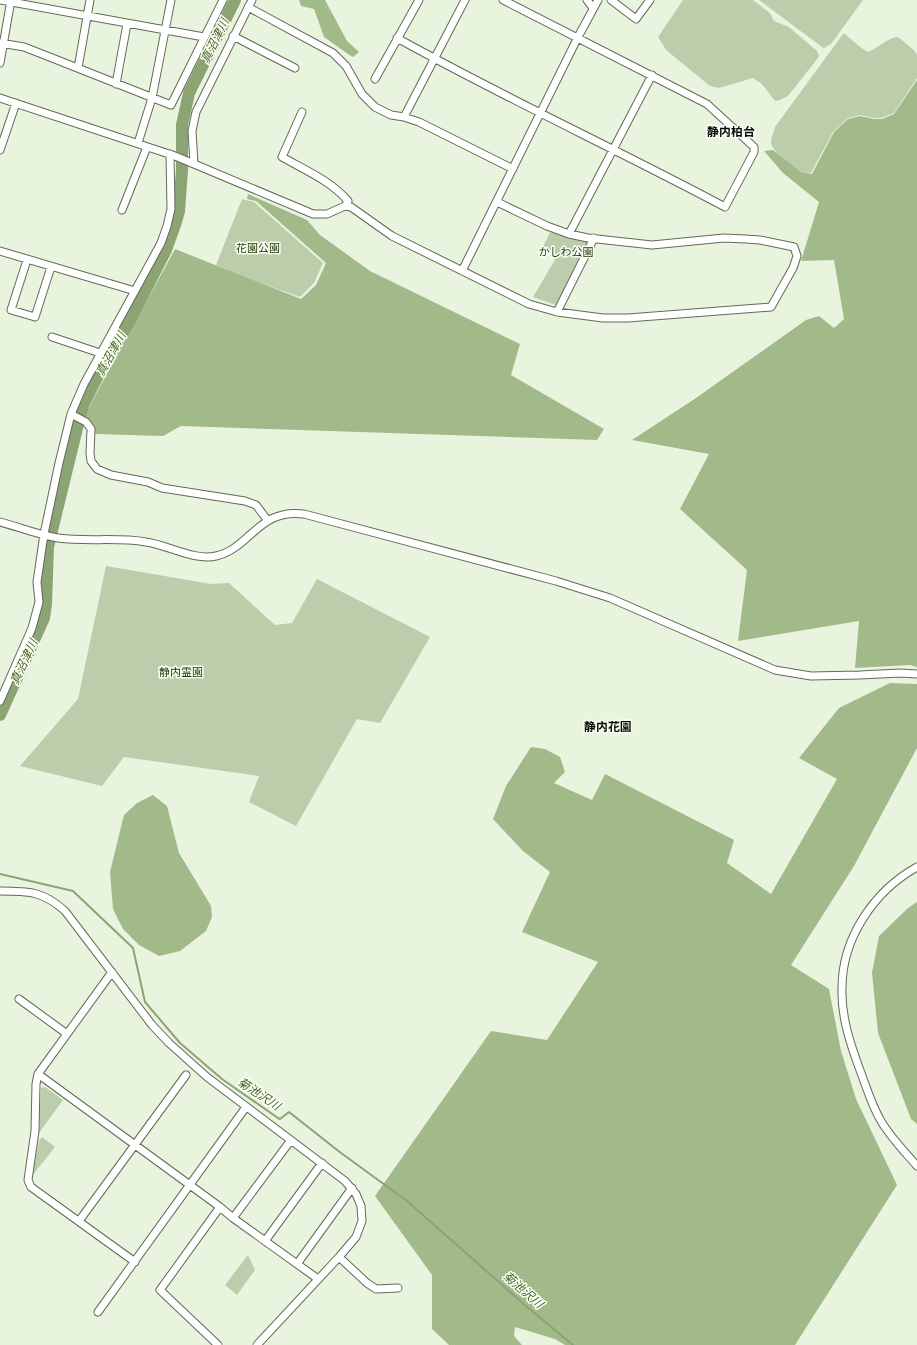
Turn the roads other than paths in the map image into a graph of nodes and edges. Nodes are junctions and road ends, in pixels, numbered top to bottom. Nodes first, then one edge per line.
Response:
1 (0, 0) edge
2 (90, 0) edge
3 (171, 0) edge
4 (222, 0) edge
5 (252, 0) edge
6 (419, 0) edge
7 (465, 0) edge
8 (587, 0) edge
9 (598, 0) edge
10 (611, 0) edge
11 (650, 0) edge
12 (11, 1) edge
13 (506, 1) edge
14 (248, 7) junction
15 (593, 8) junction
16 (87, 16) junction
17 (127, 24) junction
18 (165, 30) junction
19 (233, 36) junction
20 (204, 37) junction
21 (578, 37) junction
22 (397, 38) junction
23 (2, 43) edge
24 (434, 59) junction
25 (0, 63) edge
26 (78, 68) junction
27 (295, 68) dead end
28 (652, 75) junction
29 (375, 79) dead end
30 (116, 84) junction
31 (0, 98) edge
32 (152, 98) junction
33 (16, 103) junction
34 (302, 112) dead end
35 (540, 114) junction
36 (404, 117) junction
37 (138, 144) junction
38 (147, 147) junction
39 (613, 149) junction
40 (0, 150) edge
41 (172, 155) junction
42 (191, 162) junction
43 (513, 168) junction
44 (497, 202) junction
45 (345, 206) junction
46 (122, 210) dead end
47 (569, 234) junction
48 (594, 238) junction
49 (0, 251) edge
50 (27, 260) junction
51 (51, 267) junction
52 (462, 271) junction
53 (135, 291) junction
54 (557, 312) junction
55 (52, 337) dead end
56 (100, 353) junction
57 (73, 415) junction
58 (268, 521) junction
59 (0, 522) edge
60 (45, 535) junction
61 (917, 674) edge
62 (0, 701) edge
63 (917, 867) edge
64 (0, 891) edge
65 (112, 972) junction
66 (19, 998) dead end
67 (67, 1034) junction
68 (38, 1074) junction
69 (186, 1075) dead end
70 (246, 1107) junction
71 (291, 1140) junction
72 (135, 1145) junction
73 (322, 1163) junction
74 (917, 1166) edge
75 (190, 1185) junction
76 (352, 1188) junction
77 (220, 1207) junction
78 (233, 1218) junction
79 (79, 1221) junction
80 (265, 1241) junction
81 (339, 1257) junction
82 (135, 1262) junction
83 (297, 1264) junction
84 (318, 1279) junction
85 (398, 1288) dead end
86 (98, 1312) dead end
87 (218, 1345) edge
88 (257, 1345) edge

1 - 12 street
2 - 16 street
3 - 18 street
4 - 20 street
5 - 14 street
6 - 22 street
7 - 24 street
8 - 15 street
9 - 15 street
10 - 11 street
12 - 16 street
12 - 23 street
13 - 21 street
14 - 19 street
14 - 36 street
15 - 21 street
16 - 17 street
16 - 26 street
17 - 18 street
17 - 30 street
18 - 20 street
18 - 32 street
19 - 27 street
19 - 42 street
20 - 32 street
21 - 28 street
21 - 35 street
22 - 24 street
22 - 29 street
23 - 25 street
23 - 26 street
24 - 35 street
24 - 36 street
26 - 30 street
28 - 39 street
28 - 39 street
30 - 32 street
31 - 33 street
32 - 37 street
33 - 37 street
33 - 40 street
34 - 45 street
35 - 39 street
35 - 43 street
36 - 43 street
37 - 38 street
38 - 41 street
38 - 46 street
39 - 47 street
41 - 42 street
41 - 53 street
42 - 45 street
43 - 44 street
44 - 47 street
44 - 52 street
45 - 52 street
47 - 48 street
48 - 54 street
48 - 54 street
49 - 50 street
50 - 51 street
50 - 51 street
51 - 53 street
52 - 54 street
53 - 56 street
55 - 56 street
56 - 57 street
57 - 58 street
57 - 60 street
58 - 60 street
58 - 61 street
59 - 60 street
60 - 62 street
63 - 74 street
64 - 65 street
65 - 67 street
65 - 70 street
66 - 67 street
67 - 68 street
68 - 72 street
68 - 79 street
69 - 72 street
70 - 71 street
70 - 75 street
71 - 73 street
71 - 78 street
72 - 75 street
72 - 79 street
73 - 76 street
73 - 80 street
75 - 77 street
75 - 82 street
76 - 81 street
76 - 83 street
77 - 78 street
77 - 87 street
78 - 80 street
79 - 82 street
80 - 83 street
81 - 84 street
81 - 85 street
82 - 86 street
83 - 84 street
84 - 88 street

